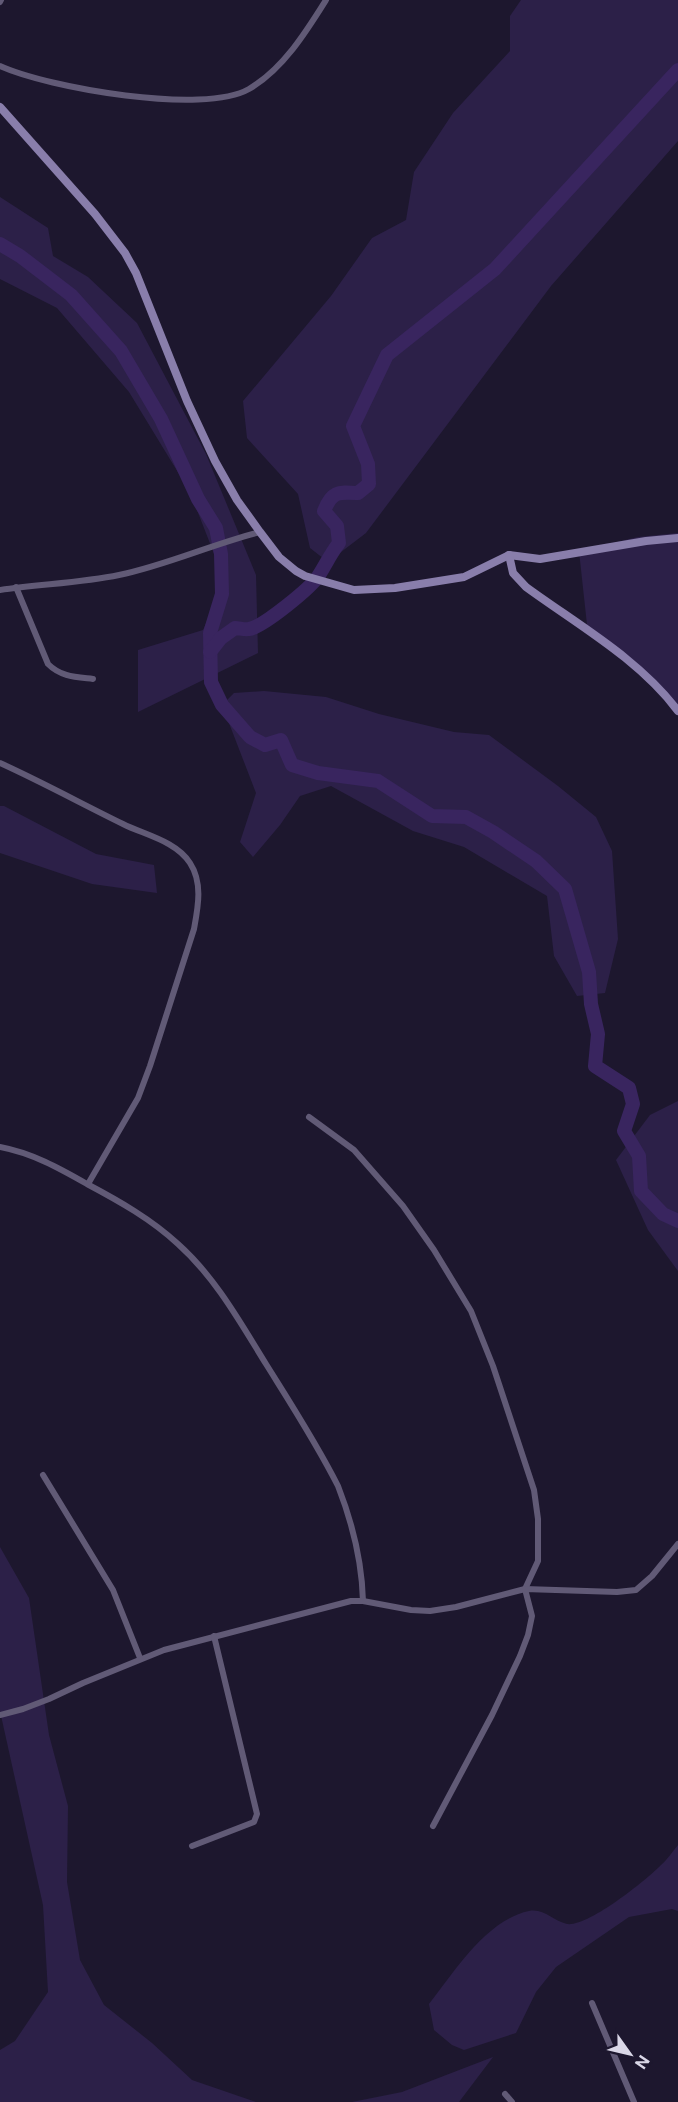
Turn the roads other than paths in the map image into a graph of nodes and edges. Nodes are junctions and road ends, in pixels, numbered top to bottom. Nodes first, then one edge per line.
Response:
1 (326, 0) edge
2 (0, 66) edge
3 (0, 107) edge
4 (260, 532) junction
5 (678, 538) edge
6 (509, 555) junction
7 (16, 587) junction
8 (0, 590) edge
9 (93, 679) dead end
10 (678, 711) edge
11 (0, 763) edge
12 (309, 1117) dead end
13 (0, 1147) edge
14 (88, 1184) junction
15 (43, 1475) dead end
16 (678, 1544) edge
17 (525, 1589) junction
18 (363, 1601) junction
19 (214, 1636) junction
20 (140, 1658) junction
21 (0, 1715) edge
22 (433, 1826) dead end
23 (192, 1846) dead end
24 (592, 2003) dead end
25 (505, 2094) dead end
26 (512, 2102) edge
27 (634, 2102) edge

1 - 2 street
3 - 4 main road
4 - 6 main road
4 - 7 street
5 - 6 main road
6 - 10 main road
7 - 8 street
7 - 9 street
11 - 14 street
12 - 17 street
13 - 14 street
14 - 18 street
15 - 20 street
16 - 17 street
17 - 18 street
17 - 22 street
18 - 19 street
19 - 20 street
19 - 23 street
20 - 21 street
24 - 27 street
25 - 26 street

